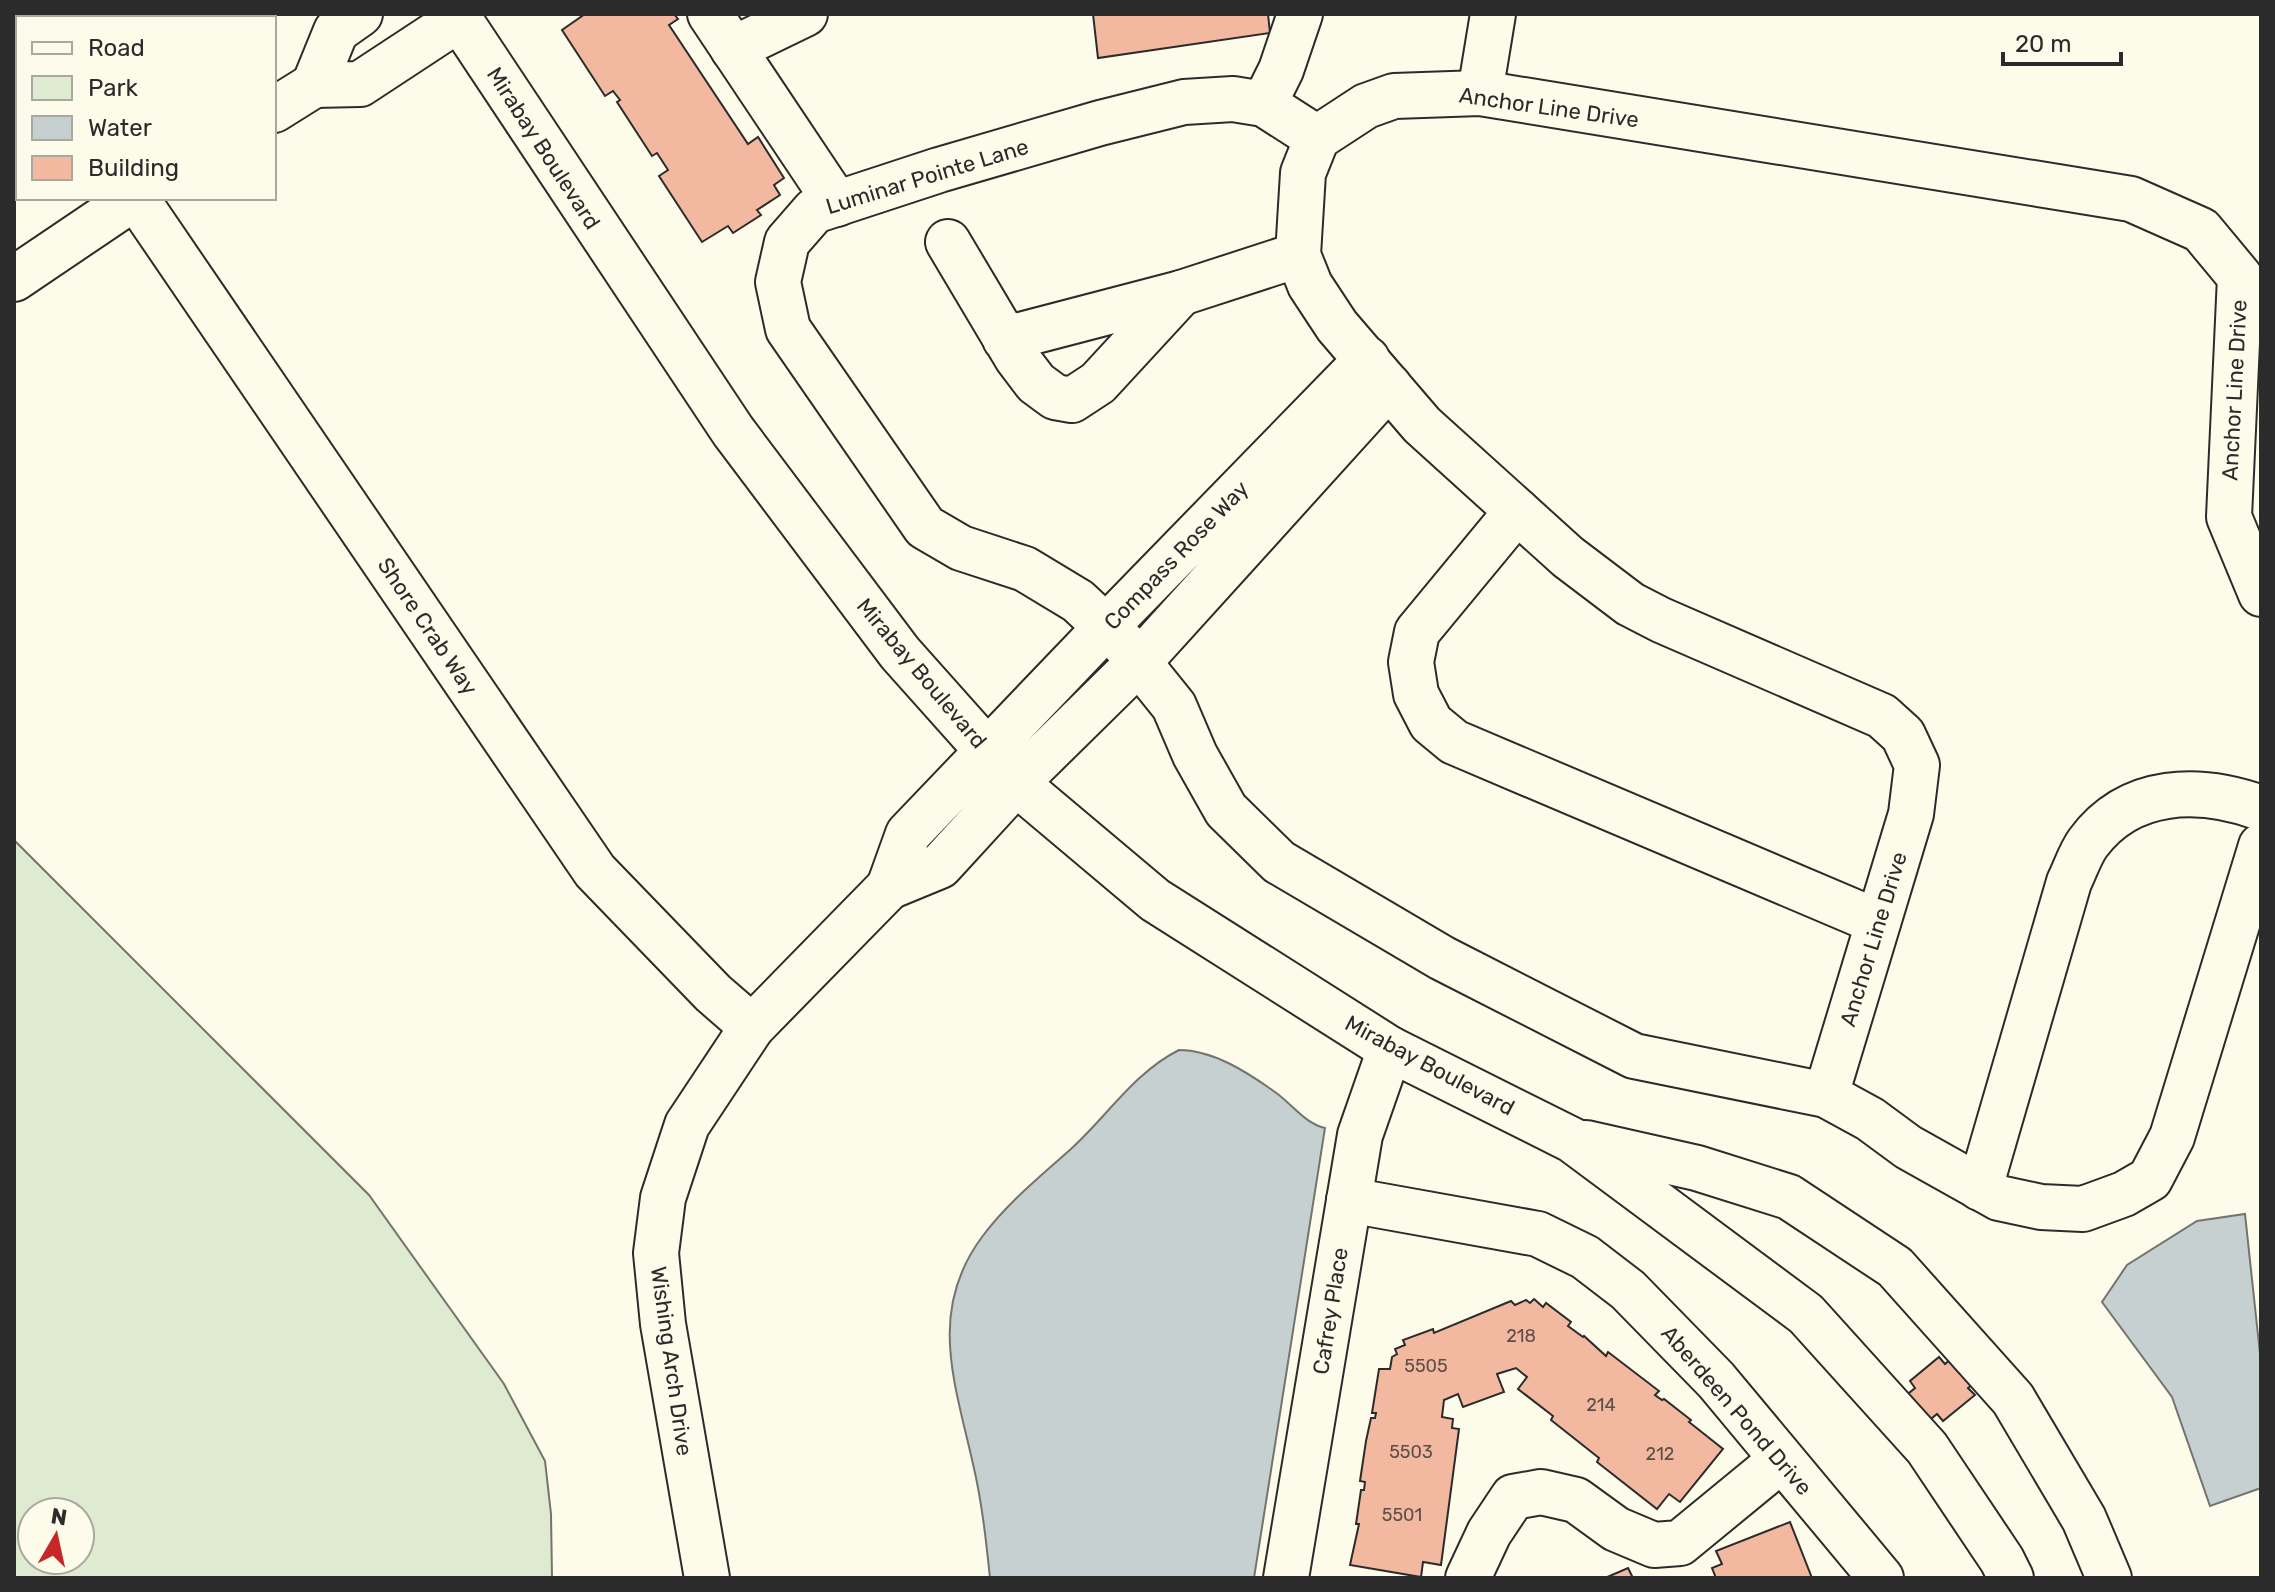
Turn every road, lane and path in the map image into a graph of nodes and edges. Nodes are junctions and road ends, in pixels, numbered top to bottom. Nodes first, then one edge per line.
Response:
1 (360, 14) edge
2 (805, 14) edge
3 (1300, 14) edge
4 (1493, 14) edge
5 (458, 16) edge
6 (722, 32) edge
7 (314, 85) junction
8 (1480, 93) junction
9 (1264, 104) junction
10 (276, 109) edge
11 (1317, 138) junction
12 (132, 200) edge
13 (136, 200) edge
14 (837, 204) junction
15 (948, 242) dead end
16 (1298, 255) junction
17 (14, 279) edge
18 (1181, 293) junction
19 (1005, 339) junction
20 (1378, 373) junction
21 (1517, 511) junction
22 (2261, 594) edge
23 (1106, 627) junction
24 (1139, 662) junction
25 (986, 752) junction
26 (1016, 783) junction
27 (2261, 808) edge
28 (2261, 846) edge
29 (889, 887) junction
30 (1878, 922) junction
31 (752, 1027) junction
32 (1390, 1049) junction
33 (1826, 1095) junction
34 (1572, 1140) junction
35 (1980, 1188) junction
36 (1349, 1200) junction
37 (1781, 1460) junction
38 (1686, 1560) edge
39 (707, 1578) edge
40 (1286, 1578) edge
41 (1468, 1578) edge
42 (1881, 1578) edge
43 (2011, 1578) edge
44 (2109, 1578) edge

1 - 7 street
2 - 6 street
3 - 9 street
4 - 8 street
5 - 7 street
5 - 25 street, Mirabay Boulevard
6 - 14 street
7 - 10 street
8 - 11 street, Anchor Line Drive
8 - 22 street, Anchor Line Drive
9 - 11 street, Luminar Pointe Lane
9 - 14 street, Luminar Pointe Lane
11 - 16 street, Anchor Line Drive
12 - 17 street
13 - 31 street, Shore Crab Way
14 - 23 street, Luminar Pointe Lane
15 - 19 street
16 - 18 street
16 - 20 street, Anchor Line Drive
18 - 19 street
18 - 19 street
20 - 21 street, Anchor Line Drive
20 - 23 street, Compass Rose Way
20 - 24 street, Compass Rose Way
21 - 30 street, Anchor Line Drive
21 - 30 street
23 - 24 street, Luminar Pointe Lane
23 - 25 street, Compass Rose Way
24 - 26 street, Compass Rose Way
24 - 33 street
25 - 26 street, Mirabay Boulevard
25 - 29 street, Wishing Arch Drive
26 - 29 street, Wishing Arch Drive
26 - 32 street, Mirabay Boulevard
27 - 35 street
28 - 35 street
29 - 31 street, Wishing Arch Drive
30 - 33 street, Anchor Line Drive
31 - 39 street, Wishing Arch Drive
32 - 34 street, Mirabay Boulevard
32 - 36 street, Cafrey Place
33 - 35 street
34 - 43 street, Mirabay Boulevard
34 - 44 street, Mirabay Boulevard
36 - 37 street, Aberdeen Pond Drive
36 - 40 street, Cafrey Place
37 - 38 street
37 - 42 street, Aberdeen Pond Drive
38 - 41 street

